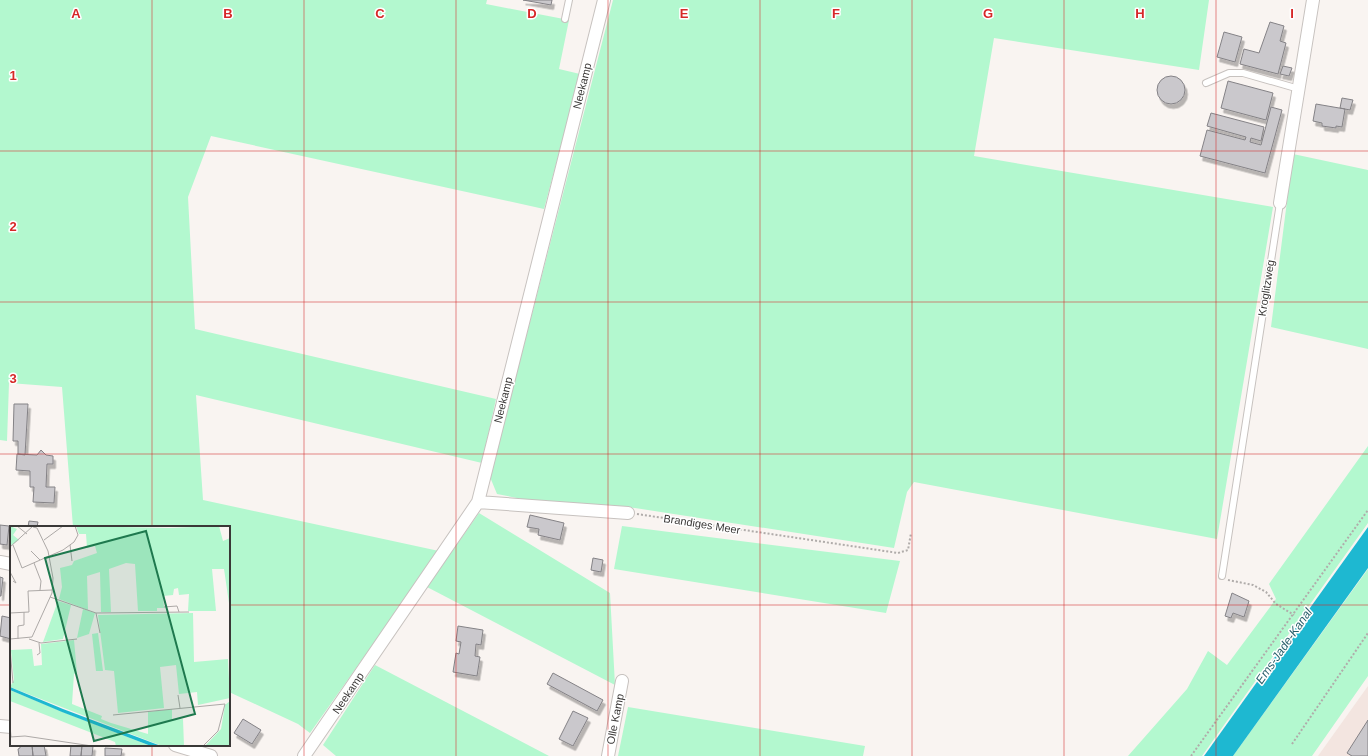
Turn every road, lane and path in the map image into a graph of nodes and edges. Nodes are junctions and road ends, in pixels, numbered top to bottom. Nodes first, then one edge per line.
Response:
1 (569, 0) edge
2 (604, 0) edge
3 (1313, 0) edge
4 (565, 19) dead end
5 (1206, 83) dead end
6 (1299, 89) junction
7 (1280, 203) joint
8 (478, 502) junction
9 (1368, 510) edge
10 (628, 513) joint
11 (912, 533) dead end
12 (0, 562) edge
13 (10, 564) edge
14 (1222, 576) joint
15 (1294, 615) junction
16 (1368, 633) edge
17 (622, 681) dead end
18 (0, 726) edge
19 (10, 727) edge
20 (1292, 744) dead end
21 (178, 746) edge
22 (211, 756) edge
23 (304, 756) edge
24 (608, 756) edge
25 (1191, 756) edge

1 - 4 lane
2 - 8 street, Neekamp
3 - 6 street, Kroglitzweg
5 - 6 lane
6 - 7 street, Kroglitzweg
7 - 14 lane, Kroglitzweg
8 - 10 street
8 - 23 street, Neekamp
9 - 15 path
10 - 11 path, Brandiges Meer
12 - 13 street
14 - 15 path
15 - 25 path
16 - 20 path
17 - 24 street, Olle Kamp
18 - 19 street
21 - 22 street

